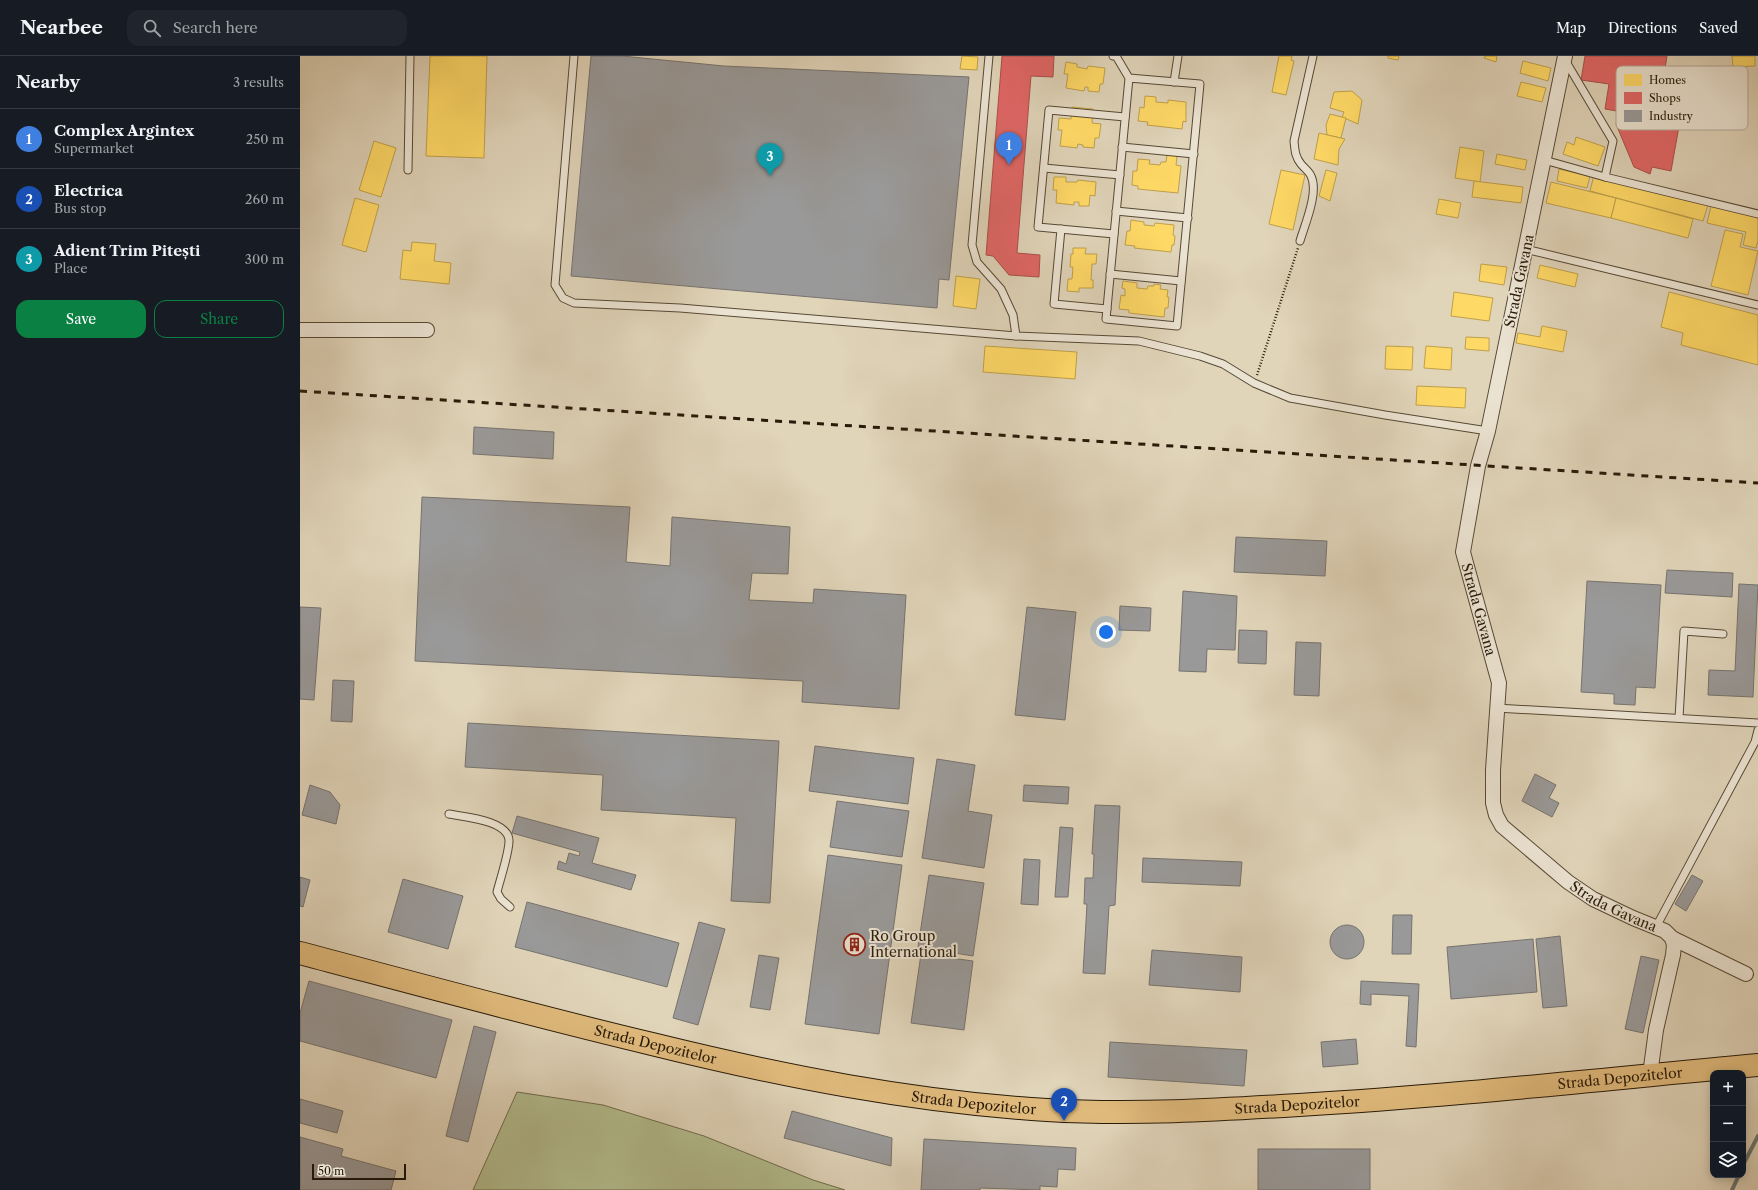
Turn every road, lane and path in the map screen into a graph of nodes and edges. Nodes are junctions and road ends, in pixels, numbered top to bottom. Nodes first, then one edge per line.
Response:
1 (410, 56) edge
2 (574, 56) edge
3 (989, 56) edge
4 (1113, 56) edge
5 (1178, 56) edge
6 (1314, 56) edge
7 (1565, 58) edge
8 (1129, 78) junction
9 (1174, 82) junction
10 (1125, 117) junction
11 (1122, 148) junction
12 (1194, 154) junction
13 (1544, 160) junction
14 (1044, 168) junction
15 (408, 170) dead end
16 (1120, 175) junction
17 (1605, 177) junction
18 (1116, 211) junction
19 (1758, 214) edge
20 (1188, 218) junction
21 (1061, 229) junction
22 (1114, 234) junction
23 (1300, 241) joint
24 (1525, 249) junction
25 (1110, 274) junction
26 (1181, 281) junction
27 (1758, 306) edge
28 (1107, 309) junction
29 (303, 330) edge
30 (427, 330) dead end
31 (1016, 336) junction
32 (1254, 383) junction
33 (1488, 431) junction
34 (1723, 634) dead end
35 (1496, 708) junction
36 (1679, 718) junction
37 (1758, 723) edge
38 (1758, 730) edge
39 (449, 814) dead end
40 (510, 907) dead end
41 (1656, 927) junction
42 (1672, 938) junction
43 (300, 953) edge
44 (1746, 974) dead end
45 (1758, 1065) edge
46 (1650, 1075) junction

1 - 15 lane
2 - 31 lane
3 - 31 lane
4 - 8 lane
5 - 9 lane
6 - 23 lane
7 - 13 street, Strada Gavana
7 - 17 lane
8 - 9 lane
8 - 10 lane
9 - 12 lane
10 - 11 lane
10 - 14 lane
11 - 12 lane
11 - 16 lane
12 - 20 lane
13 - 17 lane
13 - 24 street, Strada Gavana
14 - 16 lane
14 - 21 lane
16 - 18 lane
17 - 19 lane
18 - 20 lane
18 - 22 lane
20 - 26 lane
21 - 22 lane
21 - 28 lane
22 - 25 lane
23 - 32 path
24 - 27 lane
24 - 33 street, Strada Gavana
25 - 26 lane
25 - 28 lane
26 - 28 lane
29 - 30 street
31 - 32 lane
32 - 33 lane
33 - 35 street, Strada Gavana
34 - 36 lane
35 - 36 lane
35 - 41 street, Strada Gavana
36 - 37 lane
38 - 41 lane
39 - 40 lane
41 - 42 street, Strada Gavana
42 - 44 street
42 - 46 street, Strada Gavana
43 - 46 main road, Strada Depozitelor
45 - 46 main road, Strada Depozitelor

